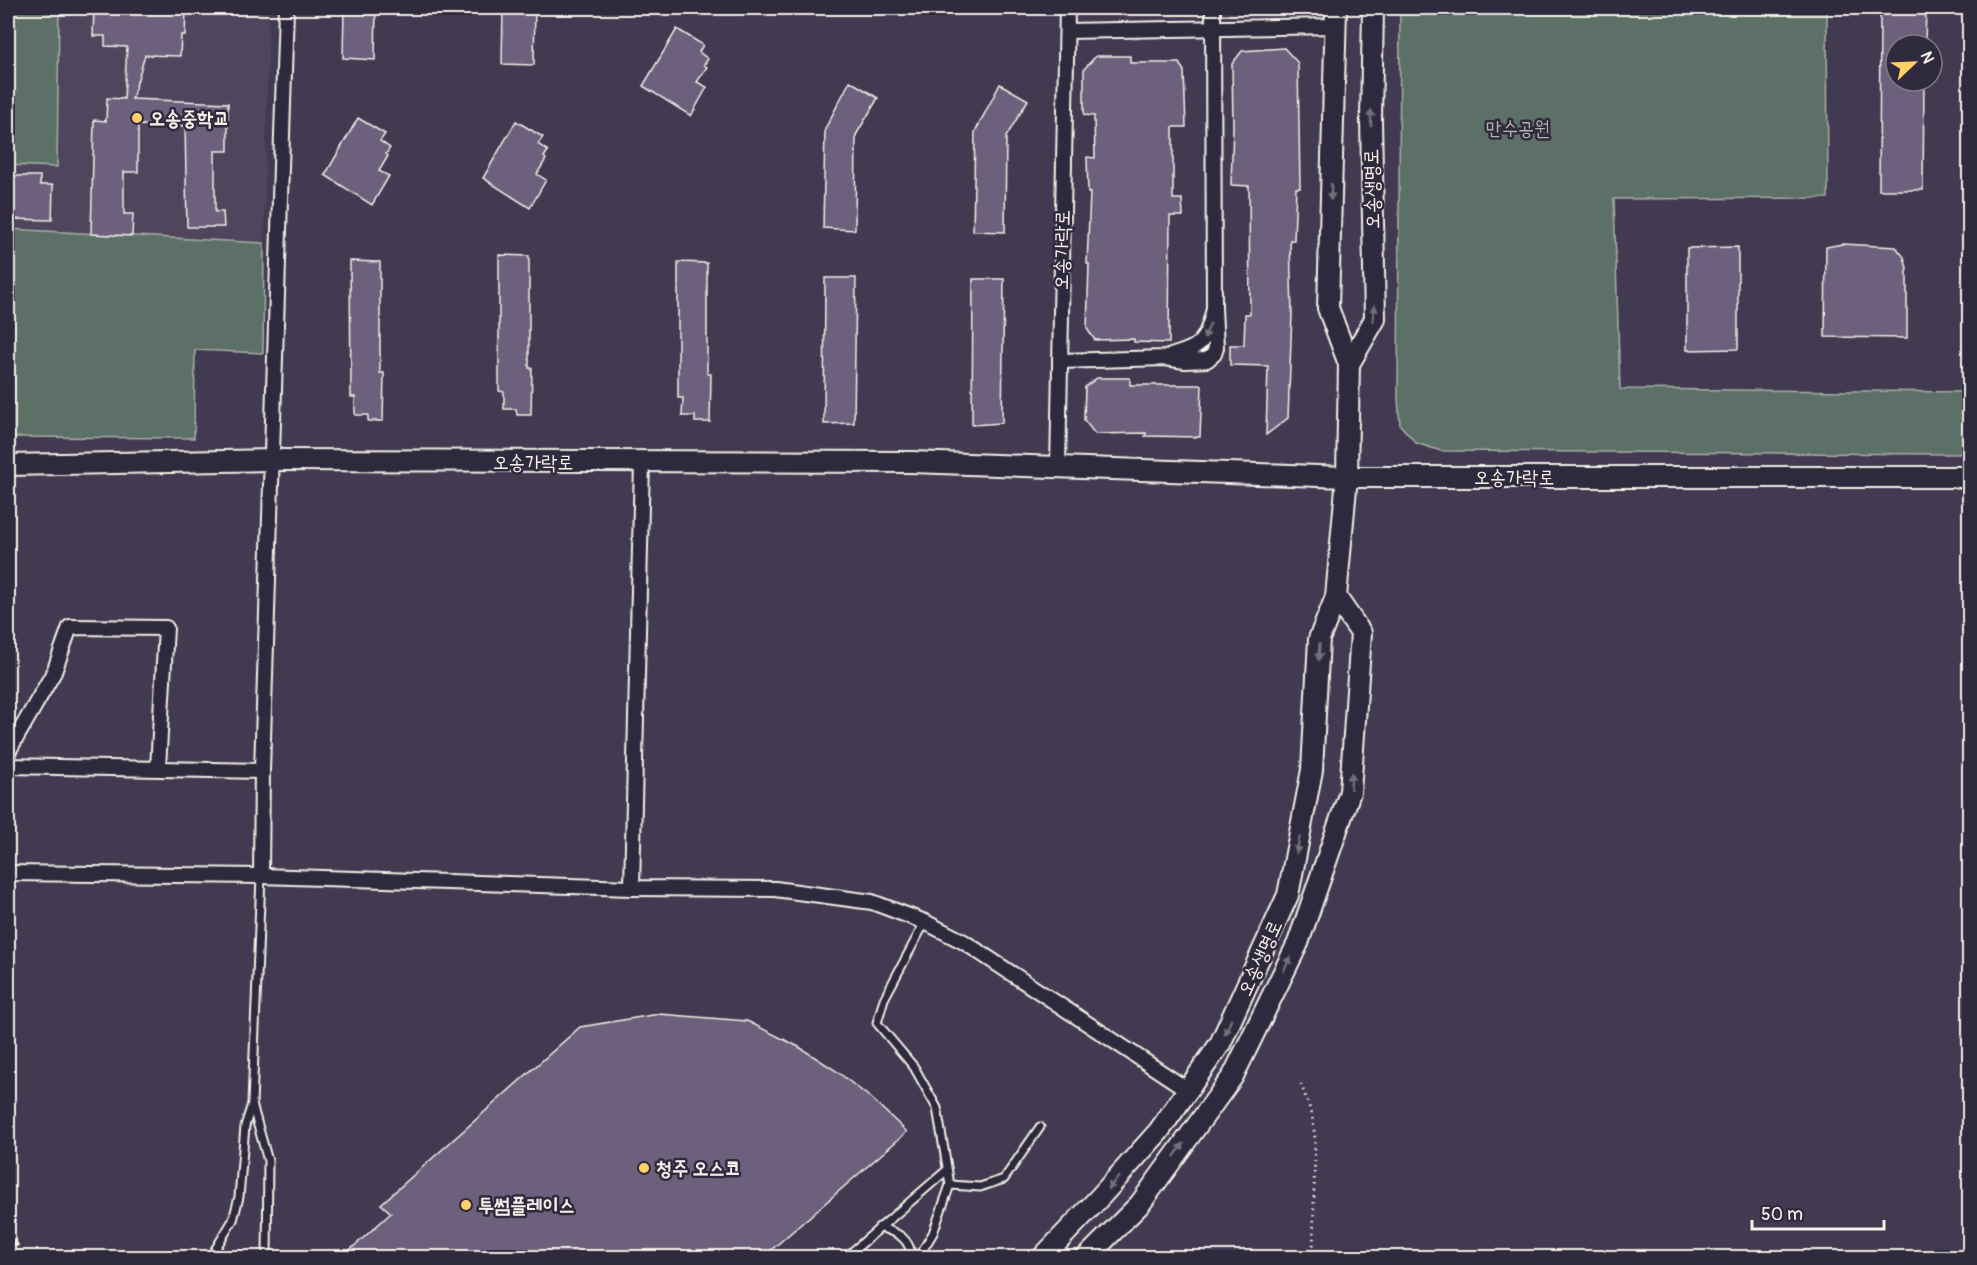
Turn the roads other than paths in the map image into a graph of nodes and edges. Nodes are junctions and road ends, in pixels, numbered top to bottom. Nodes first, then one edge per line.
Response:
1 (286, 8) edge
2 (1067, 8) edge
3 (1213, 8) edge
4 (1373, 8) edge
5 (1336, 16) edge
6 (1212, 29) junction
7 (1067, 31) junction
8 (1060, 361) junction
9 (1349, 364) junction
10 (272, 460) junction
11 (642, 462) junction
12 (8, 465) edge
13 (1058, 468) junction
14 (1347, 477) junction
15 (1970, 477) edge
16 (1336, 597) junction
17 (8, 752) edge
18 (8, 766) edge
19 (158, 768) junction
20 (262, 771) junction
21 (8, 873) edge
22 (261, 876) junction
23 (633, 888) junction
24 (925, 922) junction
25 (1188, 1090) junction
26 (252, 1104) junction
27 (1040, 1127) dead end
28 (947, 1170) junction
29 (950, 1185) junction
30 (879, 1227) junction
31 (210, 1257) edge
32 (267, 1257) edge
33 (845, 1257) edge
34 (912, 1257) edge
35 (918, 1257) edge
36 (1042, 1257) edge
37 (1086, 1257) edge

1 - 10 street
2 - 7 street, 오송가락로
3 - 6 street
9 -> 4 street, 오송생명로
5 - 6 street, 오송생명로
5 -> 9 street, 오송생명로
6 - 7 street, 오송생명로
6 - 8 street
7 - 8 street, 오송가락로
8 - 13 street, 오송가락로
9 - 14 street, 오송생명로
10 - 11 street, 오송가락로
10 - 12 street, 오송가락로
10 - 20 street
11 - 13 street, 오송가락로
11 - 23 street
13 - 14 street, 오송가락로
14 - 15 street, 오송가락로
14 - 16 street, 오송생명로
16 -> 25 street, 오송생명로
37 -> 16 street, 오송생명로
17 - 19 street
18 - 19 street
19 - 20 street
20 - 22 street
21 - 22 street
22 - 23 street
22 - 26 lane
23 - 24 street
24 - 25 street
24 - 28 lane
25 -> 36 street, 오송생명로
26 - 31 lane
26 - 32 lane
27 - 29 lane
28 - 29 lane
28 - 30 lane
29 - 35 lane
30 - 33 lane
30 - 34 lane

